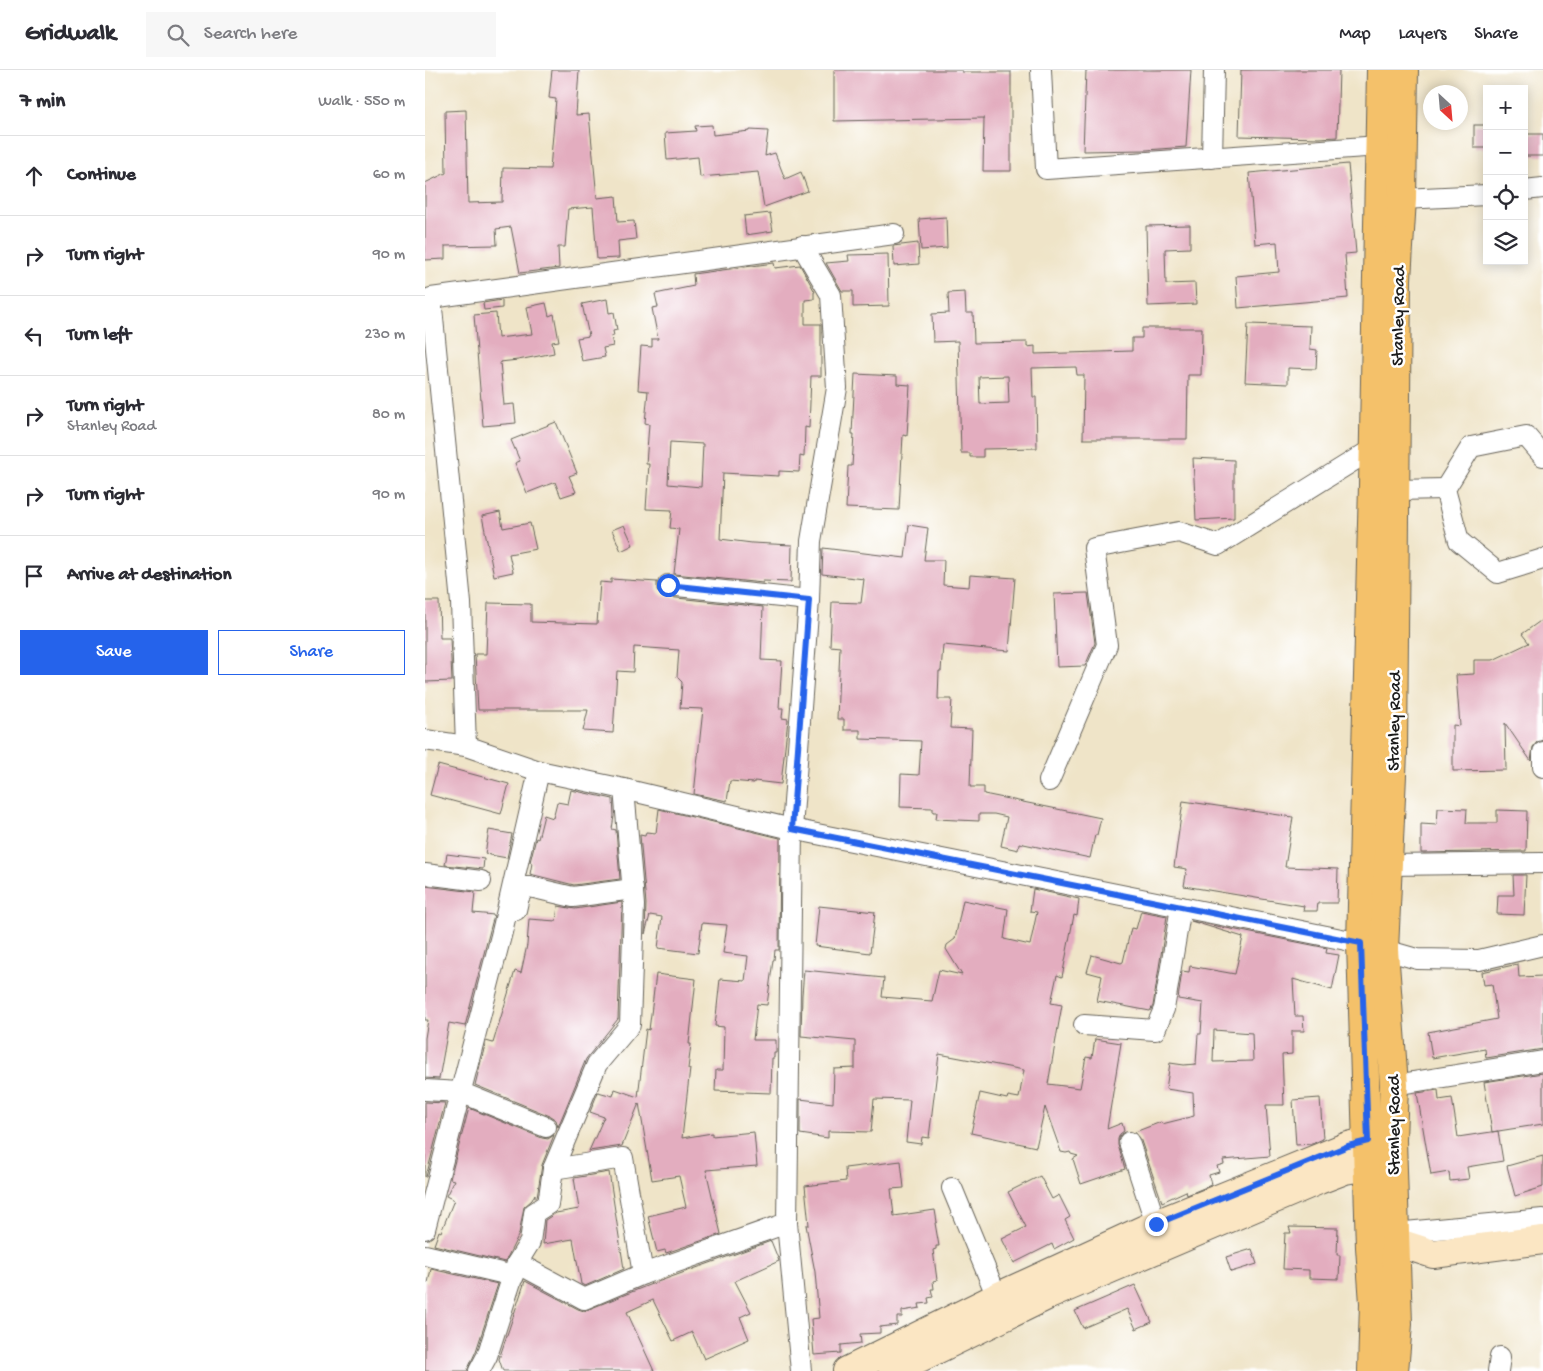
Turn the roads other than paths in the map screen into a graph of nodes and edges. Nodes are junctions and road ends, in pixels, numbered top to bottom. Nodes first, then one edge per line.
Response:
1 (1041, 70) edge
2 (1214, 70) edge
3 (1381, 70) edge
4 (1404, 70) edge
5 (1391, 147) junction
6 (1212, 158) junction
7 (1543, 188) edge
8 (1528, 190) edge
9 (1483, 195) edge
10 (1402, 199) junction
11 (894, 234) dead end
12 (801, 246) junction
13 (428, 296) edge
14 (1374, 448) junction
15 (1543, 456) edge
16 (1445, 489) junction
17 (1396, 490) junction
18 (1543, 559) edge
19 (668, 585) dead end
20 (809, 600) junction
21 (425, 740) edge
22 (466, 746) junction
23 (1543, 752) edge
24 (1543, 767) edge
25 (539, 771) junction
26 (1049, 781) dead end
27 (624, 789) junction
28 (792, 829) junction
29 (1543, 863) edge
30 (1388, 865) junction
31 (425, 874) edge
32 (481, 881) dead end
33 (633, 889) junction
34 (1181, 907) junction
35 (1543, 945) edge
36 (1373, 947) junction
37 (1084, 1025) dead end
38 (483, 1035) dead end
39 (1543, 1061) edge
40 (1394, 1085) junction
41 (425, 1090) edge
42 (460, 1092) junction
43 (546, 1127) dead end
44 (1129, 1142) dead end
45 (1380, 1152) junction
46 (553, 1169) junction
47 (952, 1188) dead end
48 (1543, 1219) edge
49 (787, 1224) junction
50 (1156, 1224) junction
51 (425, 1229) edge
52 (1396, 1237) junction
53 (1543, 1240) edge
54 (1433, 1254) junction
55 (425, 1255) edge
56 (515, 1270) junction
57 (643, 1274) junction
58 (1397, 1280) junction
59 (997, 1297) junction
60 (479, 1371) edge
61 (801, 1371) edge
62 (847, 1371) edge
63 (893, 1371) edge
64 (1372, 1371) edge
65 (1394, 1371) edge

1 - 6 street
2 - 6 street
3 - 5 main road, Stanley Road
4 - 5 main road, Stanley Road
5 - 6 street
5 - 10 main road, Stanley Road
5 - 14 main road, Stanley Road
7 - 8 street
9 - 10 street
10 - 17 main road, Stanley Road
11 - 12 street
12 - 13 street
12 - 20 street
13 - 22 street
14 - 26 street
14 - 36 main road, Stanley Road
15 - 16 street
16 - 17 street
16 - 18 street
17 - 30 main road, Stanley Road
19 - 20 street
20 - 28 street
21 - 22 street
22 - 25 street
23 - 24 street
25 - 27 street
25 - 42 street
27 - 28 street
27 - 33 street
28 - 34 street
28 - 49 street
29 - 30 street
30 - 36 main road, Stanley Road
31 - 32 street
33 - 38 street
33 - 46 street
34 - 36 street
34 - 37 street
35 - 36 street
36 - 40 main road, Stanley Road
36 - 45 main road, Stanley Road
39 - 40 street
40 - 45 main road, Stanley Road
41 - 42 street
42 - 43 street
42 - 51 street
44 - 50 street
45 - 50 main road
45 - 52 main road, Stanley Road
45 - 63 main road
45 - 64 main road, Stanley Road
46 - 56 street
46 - 57 street
47 - 59 street
48 - 52 street
49 - 57 street
49 - 61 street
50 - 59 main road
52 - 54 main road
52 - 58 main road, Stanley Road
53 - 54 main road
54 - 58 main road
55 - 56 street
56 - 57 street
56 - 60 street
58 - 65 main road, Stanley Road
59 - 62 main road

